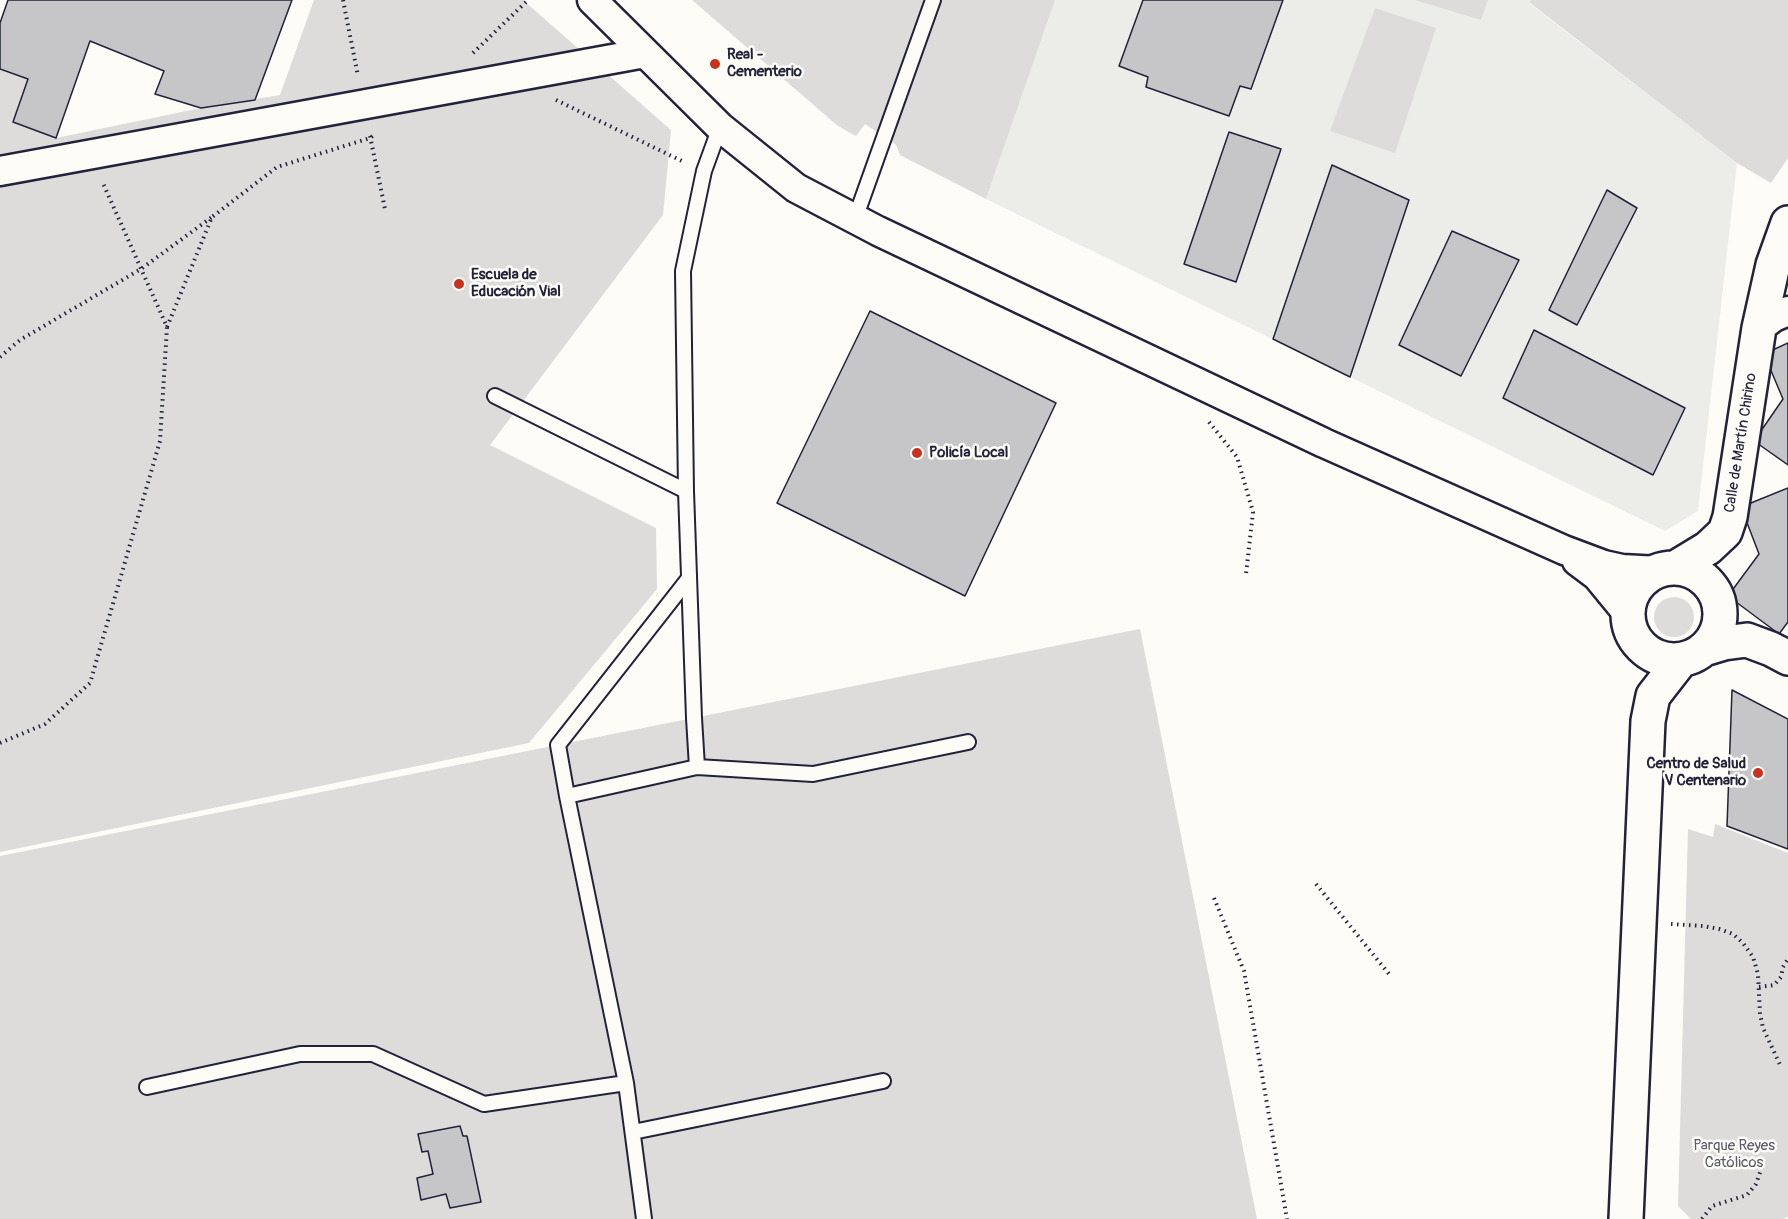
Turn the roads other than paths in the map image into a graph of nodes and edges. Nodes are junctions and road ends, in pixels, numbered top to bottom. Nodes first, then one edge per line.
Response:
1 (592, 0) edge
2 (933, 0) edge
3 (645, 52) junction
4 (720, 127) junction
5 (2, 170) edge
6 (855, 219) junction
7 (1788, 223) edge
8 (1788, 311) edge
9 (1758, 328) junction
10 (495, 396) dead end
11 (686, 491) junction
12 (1564, 550) junction
13 (1667, 570) junction
14 (689, 578) junction
15 (1633, 628) junction
16 (1693, 654) junction
17 (1788, 658) edge
18 (1648, 721) junction
19 (968, 742) dead end
20 (697, 767) junction
21 (567, 796) junction
22 (883, 1081) dead end
23 (626, 1083) junction
24 (147, 1087) dead end
25 (633, 1132) junction
26 (1631, 1211) edge
27 (644, 1219) edge

1 - 3 street
2 - 6 lane
3 - 4 street
3 - 5 street
4 - 6 street
4 - 11 lane
6 - 12 street
7 - 9 main road, Calle de Martín Chirino
8 - 9 street
9 - 13 main road, Calle de Martín Chirino
10 - 11 lane
11 - 14 lane
12 - 13 street
12 - 15 street
13 - 15 main road
13 - 16 main road
14 - 20 lane
14 - 21 lane
15 - 16 main road
15 - 18 main road
16 - 17 main road
16 - 18 main road
18 - 26 main road
19 - 20 lane
20 - 21 lane
21 - 23 lane
22 - 25 lane
23 - 24 lane
23 - 25 lane
25 - 27 lane

